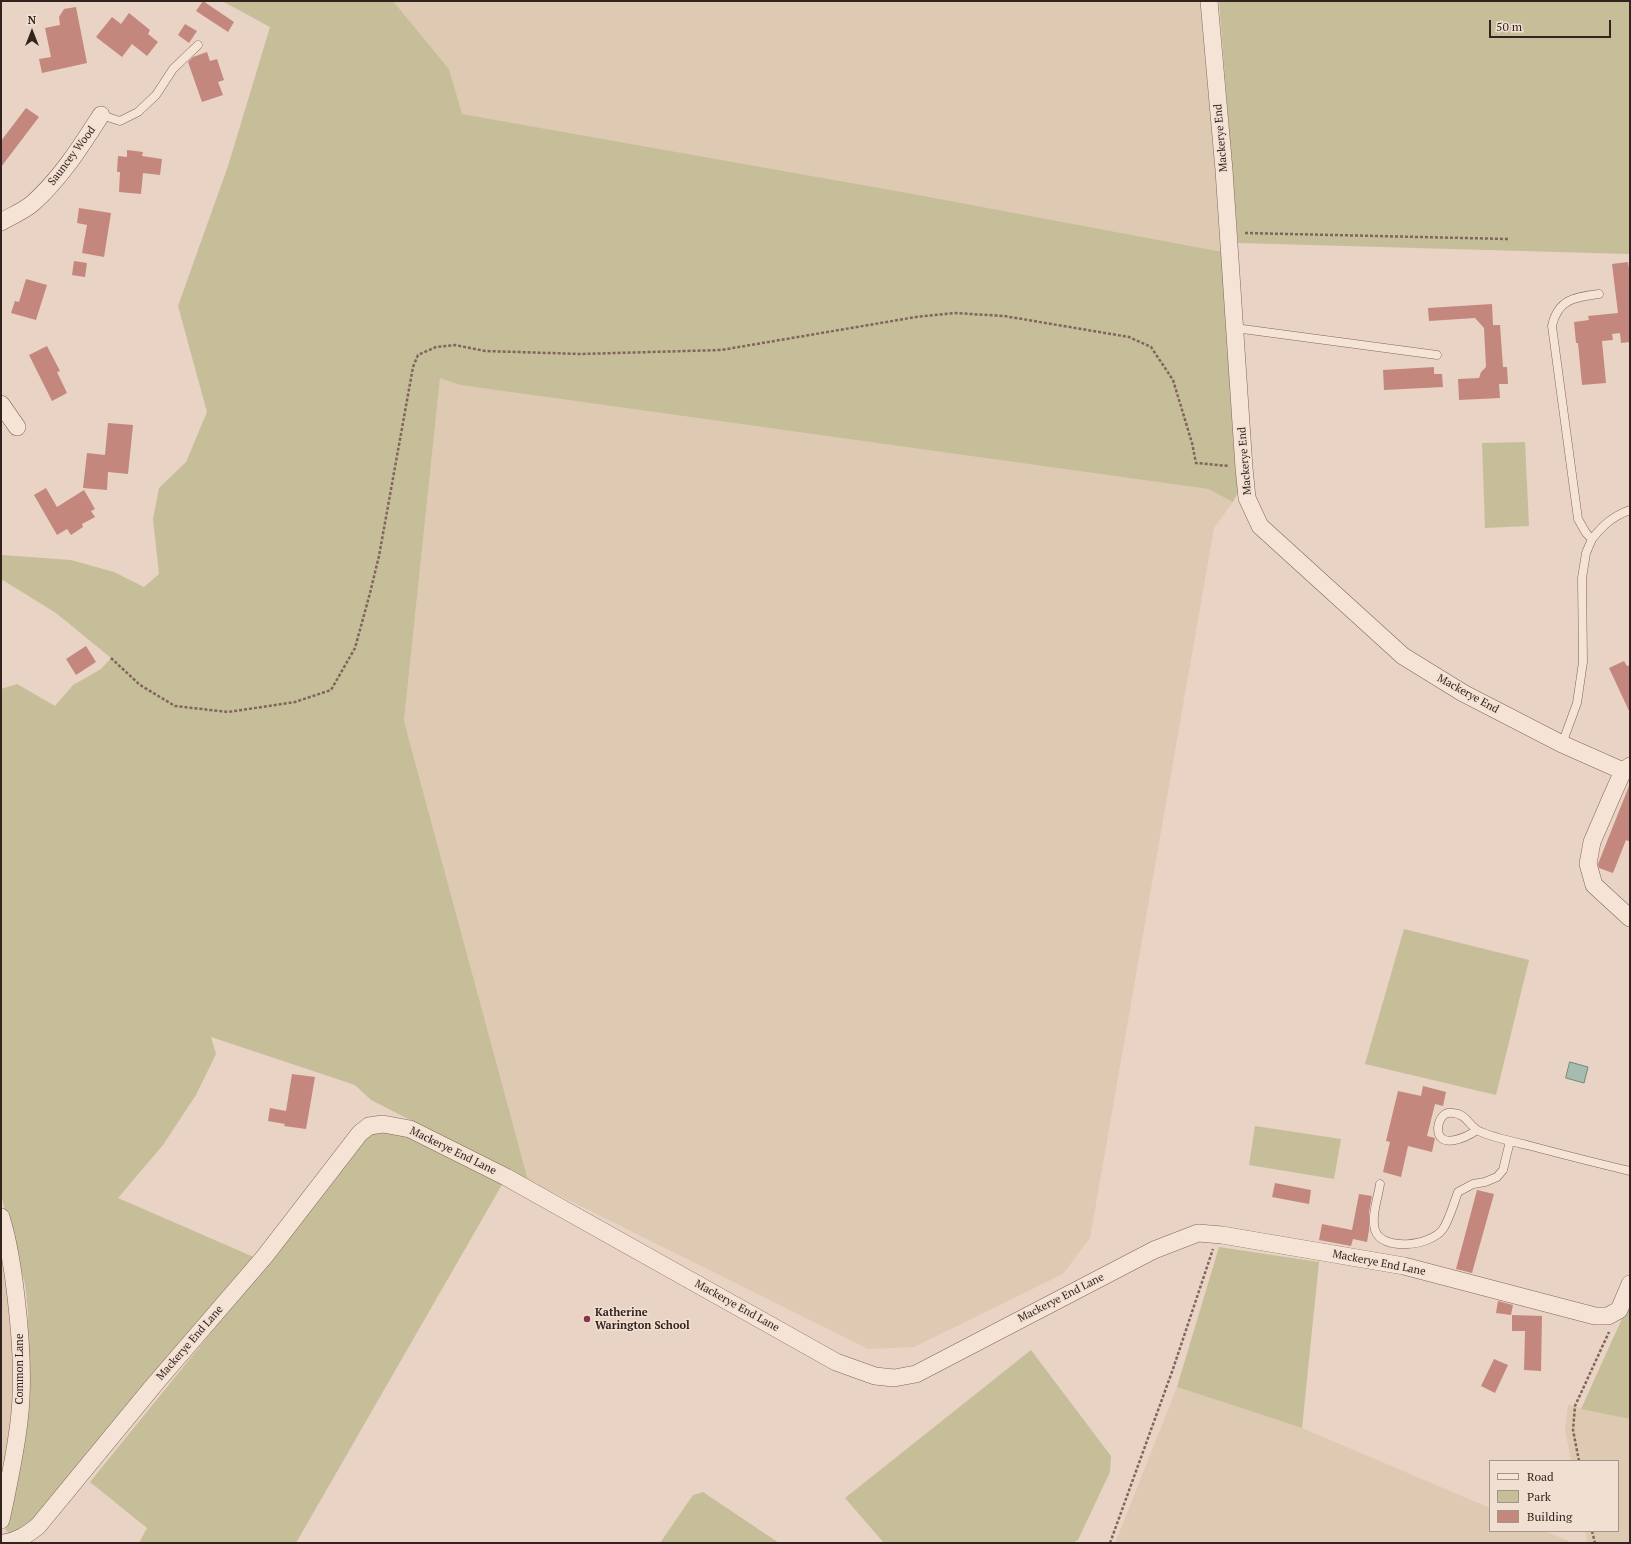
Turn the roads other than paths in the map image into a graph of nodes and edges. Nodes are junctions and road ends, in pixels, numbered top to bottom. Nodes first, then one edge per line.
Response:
1 (1209, 1) edge
2 (198, 45) dead end
3 (101, 115) joint
4 (1, 222) edge
5 (1599, 294) dead end
6 (1235, 328) junction
7 (1437, 355) dead end
8 (1, 404) edge
9 (17, 427) dead end
10 (1630, 510) edge
11 (1592, 539) junction
12 (1562, 744) junction
13 (1626, 769) edge
14 (1630, 918) edge
15 (1477, 1130) junction
16 (1510, 1141) junction
17 (1630, 1171) edge
18 (1380, 1184) dead end
19 (1, 1217) edge
20 (1630, 1284) edge
21 (1, 1520) edge
22 (4, 1543) edge

1 - 6 street, Mackerye End
2 - 3 lane
3 - 4 street, Sauncey Wood
5 - 11 lane
6 - 7 lane
6 - 12 street, Mackerye End
8 - 9 street
10 - 11 lane
11 - 12 lane
12 - 13 street, Mackerye End
13 - 14 street, Mackerye End
15 - 15 lane
15 - 16 lane
16 - 17 lane
16 - 18 lane
19 - 21 street, Common Lane
20 - 22 street, Mackerye End Lane

